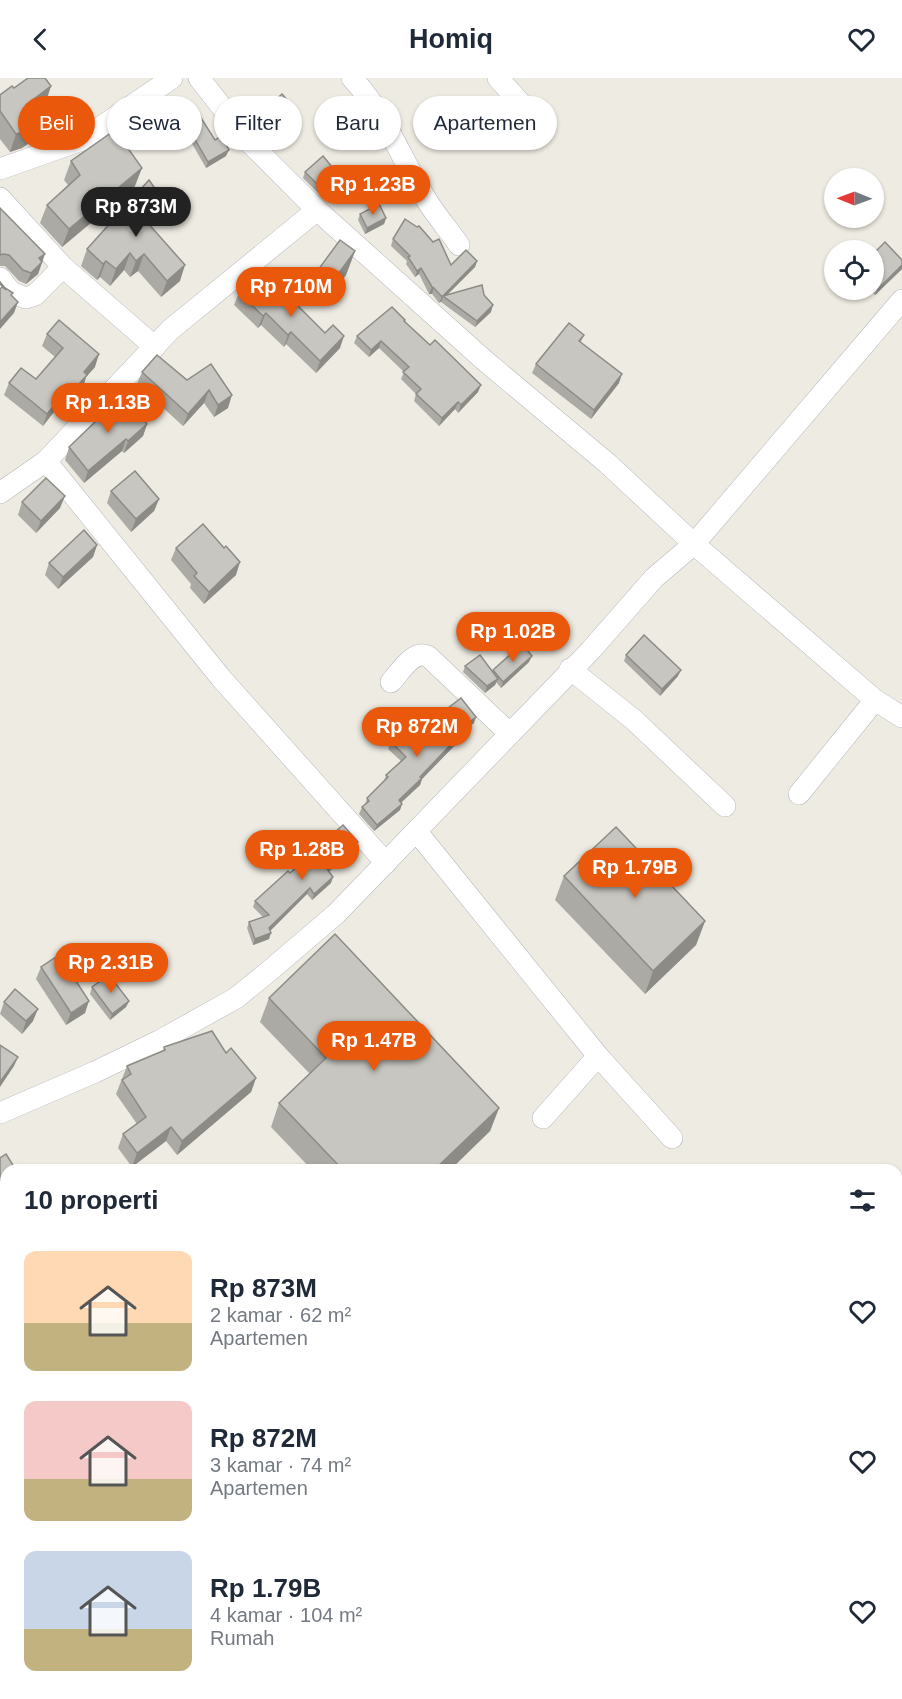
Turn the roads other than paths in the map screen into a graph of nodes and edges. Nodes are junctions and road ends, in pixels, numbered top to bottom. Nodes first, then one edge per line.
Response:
1 (172, 78) edge
2 (199, 78) edge
3 (352, 78) edge
4 (498, 78) edge
5 (514, 96) edge
6 (0, 169) edge
7 (0, 198) edge
8 (317, 210) junction
9 (459, 245) dead end
10 (63, 267) junction
11 (0, 278) edge
12 (902, 300) edge
13 (155, 347) junction
14 (46, 461) junction
15 (0, 493) edge
16 (694, 544) junction
17 (570, 669) junction
18 (391, 682) dead end
19 (875, 700) junction
20 (902, 717) edge
21 (510, 735) junction
22 (799, 794) dead end
23 (725, 806) dead end
24 (417, 832) junction
25 (386, 863) junction
26 (598, 1056) junction
27 (0, 1113) edge
28 (543, 1118) dead end
29 (672, 1138) dead end

1 - 6 street
2 - 8 street
3 - 9 street
4 - 5 street
7 - 10 street
8 - 13 street
8 - 16 street
10 - 11 street
10 - 13 street
12 - 16 street
13 - 14 street
14 - 15 street
14 - 25 street
16 - 17 street
16 - 19 street
17 - 21 street
17 - 23 street
18 - 21 street
19 - 20 street
19 - 22 street
21 - 24 street
24 - 25 street
24 - 26 street
25 - 27 street
26 - 28 street
26 - 29 street

